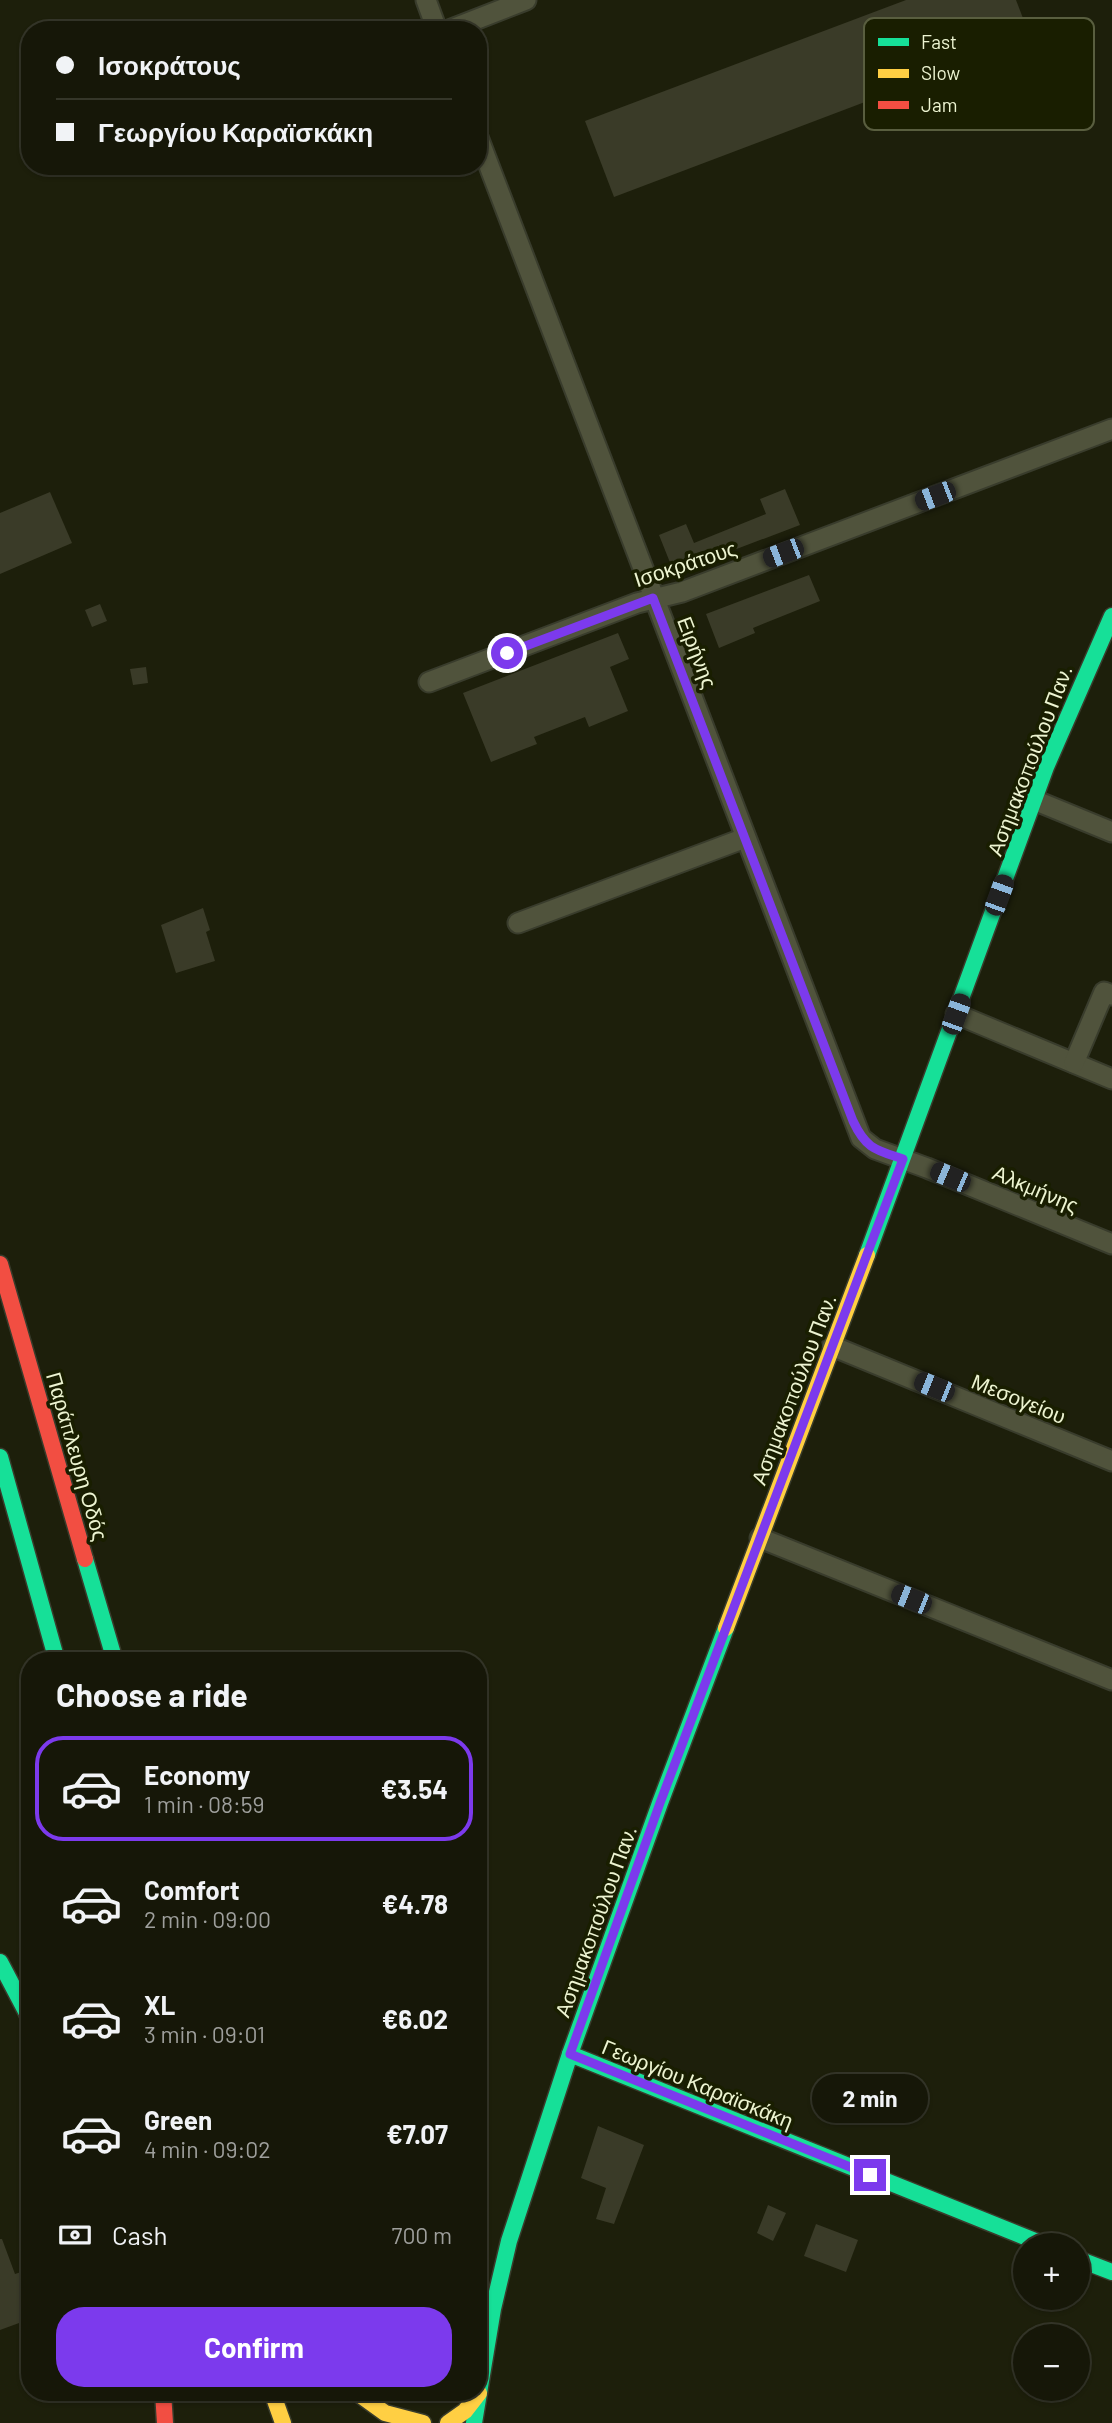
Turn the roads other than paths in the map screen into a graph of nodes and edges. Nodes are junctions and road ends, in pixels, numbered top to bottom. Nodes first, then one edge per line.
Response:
1 (426, 0) edge
2 (526, 0) edge
3 (434, 21) edge
4 (472, 21) edge
5 (487, 161) edge
6 (1112, 429) edge
7 (653, 598) junction
8 (1112, 615) edge
9 (1104, 651) edge
10 (429, 682) dead end
11 (1034, 800) junction
12 (1112, 832) edge
13 (745, 838) junction
14 (518, 923) dead end
15 (1112, 995) edge
16 (956, 1014) junction
17 (1074, 1063) junction
18 (1112, 1079) edge
19 (903, 1159) junction
20 (1112, 1244) edge
21 (0, 1264) edge
22 (832, 1346) junction
23 (0, 1457) edge
24 (1112, 1461) edge
25 (760, 1538) junction
26 (54, 1652) edge
27 (112, 1652) edge
28 (1112, 1681) edge
29 (0, 1962) edge
30 (21, 2002) edge
31 (570, 2054) junction
32 (1015, 2233) edge
33 (1090, 2264) edge
34 (1112, 2272) edge
35 (487, 2355) edge
36 (164, 2401) edge
37 (275, 2401) edge
38 (367, 2401) edge
39 (473, 2401) edge
40 (479, 2401) edge
41 (483, 2401) edge
42 (401, 2420) edge
43 (165, 2423) edge
44 (283, 2423) edge
45 (423, 2423) edge
46 (448, 2423) edge
47 (474, 2423) edge
48 (486, 2423) edge

1 - 3 street
2 - 4 street
5 - 7 street, Ειρήνης
6 - 7 street, Ισοκράτους
7 - 10 street, Ισοκράτους
7 - 13 street, Ειρήνης
8 - 9 main road, Ασημακοπούλου Παν.
9 - 11 main road, Ασημακοπούλου Παν.
11 - 12 street
11 - 16 main road, Ασημακοπούλου Παν.
13 - 14 street
13 - 19 street, Ειρήνης
15 - 17 street
16 - 17 street
16 - 19 main road, Ασημακοπούλου Παν.
17 - 18 street
19 - 20 street, Αλκμήνης
19 - 22 main road, Ασημακοπούλου Παν.
21 - 27 main road, Παράπλευρη Οδός
22 - 24 street, Μεσογείου
22 - 25 main road, Ασημακοπούλου Παν.
23 - 26 main road
25 - 28 street
25 - 31 main road, Ασημακοπούλου Παν.
29 - 30 main road
31 - 32 main road, Γεωργίου Καραϊσκάκη
31 - 35 main road, Ασημακοπούλου Παν.
33 - 34 main road
36 - 43 main road
37 - 44 main road
38 - 42 main road
39 - 46 main road
40 - 47 main road, Ασημακοπούλου Παν.
41 - 48 main road
42 - 45 main road

